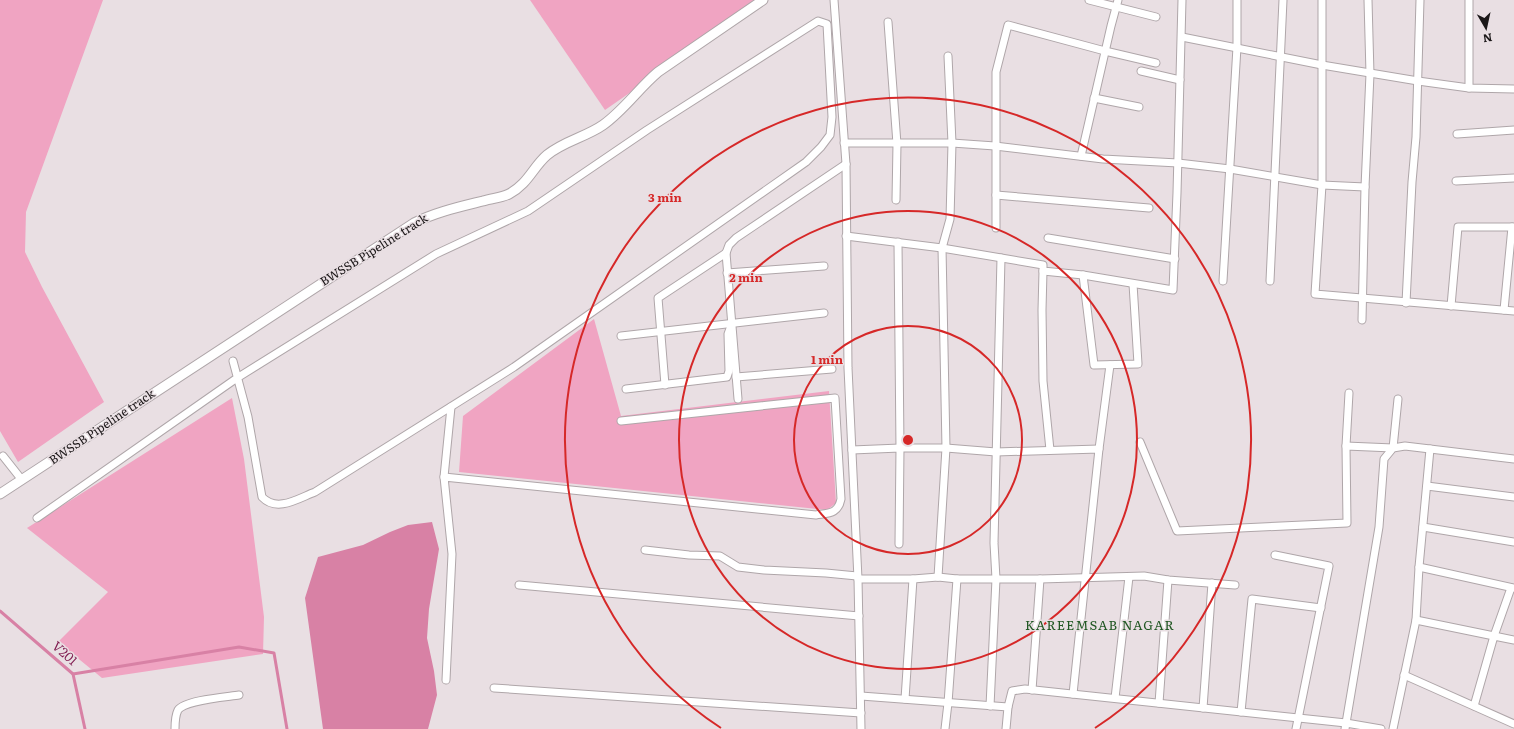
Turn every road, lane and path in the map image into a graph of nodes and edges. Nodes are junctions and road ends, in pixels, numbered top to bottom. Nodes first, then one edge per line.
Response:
1 (763, 0) edge
2 (834, 0) edge
3 (1089, 0) edge
4 (1182, 0) edge
5 (1237, 0) edge
6 (1283, 0) edge
7 (1322, 0) edge
8 (1368, 0) edge
9 (1420, 0) edge
10 (1469, 0) edge
11 (1117, 4) edge
12 (1156, 17) dead end
13 (888, 22) dead end
14 (1182, 37) junction
15 (1237, 47) junction
16 (1105, 51) junction
17 (948, 56) dead end
18 (1281, 57) junction
19 (1156, 63) dead end
20 (1322, 65) junction
21 (1141, 71) dead end
22 (1370, 74) junction
23 (1180, 80) junction
24 (1418, 81) junction
25 (1469, 88) junction
26 (1514, 89) edge
27 (1094, 98) junction
28 (1139, 107) dead end
29 (1514, 130) edge
30 (1457, 134) dead end
31 (844, 143) junction
32 (952, 143) junction
33 (897, 144) junction
34 (995, 146) junction
35 (1081, 156) junction
36 (1178, 163) junction
37 (846, 164) junction
38 (1230, 169) junction
39 (1275, 176) junction
40 (1514, 178) edge
41 (1456, 181) dead end
42 (1322, 185) junction
43 (1365, 186) junction
44 (996, 195) junction
45 (896, 200) dead end
46 (1150, 208) dead end
47 (1513, 227) edge
48 (996, 228) dead end
49 (846, 236) junction
50 (1048, 238) dead end
51 (898, 242) junction
52 (942, 248) junction
53 (726, 253) junction
54 (1001, 258) junction
55 (1175, 259) junction
56 (824, 266) dead end
57 (1043, 271) junction
58 (1511, 272) edge
59 (728, 273) junction
60 (1083, 275) junction
61 (1223, 281) dead end
62 (1270, 281) dead end
63 (1133, 284) junction
64 (1362, 298) junction
65 (1406, 303) junction
66 (1451, 306) junction
67 (1504, 310) junction
68 (1514, 311) edge
69 (824, 313) dead end
70 (1362, 320) dead end
71 (732, 323) junction
72 (660, 332) junction
73 (621, 336) dead end
74 (233, 361) dead end
75 (1110, 365) junction
76 (832, 369) dead end
77 (736, 377) junction
78 (237, 378) junction
79 (665, 385) junction
80 (626, 389) dead end
81 (1349, 393) dead end
82 (738, 399) dead end
83 (1398, 399) dead end
84 (451, 407) junction
85 (621, 421) dead end
86 (1140, 442) dead end
87 (1346, 446) junction
88 (900, 448) junction
89 (946, 448) junction
90 (1393, 448) junction
91 (1099, 449) junction
92 (1430, 449) junction
93 (852, 450) junction
94 (1050, 450) junction
95 (996, 452) junction
96 (3, 456) dead end
97 (1514, 459) edge
98 (444, 477) junction
99 (22, 480) junction
100 (1427, 486) junction
101 (0, 494) edge
102 (1514, 497) edge
103 (37, 518) dead end
104 (1423, 527) junction
105 (1514, 542) edge
106 (899, 544) dead end
107 (645, 550) dead end
108 (1275, 555) dead end
109 (1419, 567) junction
110 (938, 577) junction
111 (1129, 577) junction
112 (858, 578) junction
113 (1085, 578) junction
114 (913, 579) junction
115 (957, 579) junction
116 (996, 579) junction
117 (1040, 579) junction
118 (1168, 580) junction
119 (1212, 583) junction
120 (519, 585) dead end
121 (1235, 585) dead end
122 (1513, 588) edge
123 (1321, 608) junction
124 (859, 616) junction
125 (1416, 620) junction
126 (1494, 636) junction
127 (1514, 640) edge
128 (1404, 675) junction
129 (446, 680) dead end
130 (494, 688) dead end
131 (1032, 690) junction
132 (1073, 694) junction
133 (239, 695) dead end
134 (861, 696) junction
135 (1114, 698) junction
136 (905, 699) junction
137 (948, 702) junction
138 (1159, 703) junction
139 (990, 706) junction
140 (1474, 706) junction
141 (1008, 707) junction
142 (1203, 708) junction
143 (1241, 712) junction
144 (861, 713) junction
145 (1299, 718) junction
146 (1514, 724) edge
147 (1345, 726) edge
148 (175, 729) edge
149 (861, 729) edge
150 (945, 729) edge
151 (1006, 729) edge
152 (1296, 729) edge
153 (1381, 729) edge
154 (1393, 729) edge

1 - 99 street, BWSSB Pipeline track
2 - 31 street
3 - 11 street
4 - 14 street
5 - 15 street
6 - 18 street
7 - 20 street
8 - 22 street
9 - 24 street
10 - 25 street
11 - 12 street
11 - 16 street
13 - 33 street
14 - 15 street
14 - 23 street
15 - 18 street
15 - 38 street
16 - 19 street
16 - 27 street
16 - 34 street
17 - 32 street
18 - 20 street
18 - 39 street
20 - 22 street
20 - 42 street
21 - 23 street
22 - 24 street
22 - 43 street
23 - 36 street
24 - 25 street
24 - 65 street
25 - 26 street
27 - 28 street
27 - 35 street
29 - 30 street
31 - 33 street
31 - 37 street
32 - 33 street
32 - 34 street
32 - 52 street
33 - 45 street
34 - 35 street
34 - 44 street
35 - 36 street
36 - 38 street
36 - 55 street
37 - 49 street
37 - 53 street
38 - 39 street
38 - 61 street
39 - 42 street
39 - 62 street
40 - 41 street
42 - 43 street
42 - 64 street
43 - 64 street
44 - 46 street
44 - 48 street
47 - 58 street
47 - 66 street
49 - 51 street
49 - 93 street
50 - 55 street
51 - 52 street
51 - 88 street
52 - 54 street
52 - 89 street
53 - 59 street
53 - 72 street
54 - 57 street
54 - 95 street
55 - 63 street
56 - 59 street
57 - 60 street
57 - 94 street
58 - 67 street
59 - 71 street
60 - 63 street
60 - 75 street
63 - 75 street
64 - 65 street
64 - 70 street
65 - 66 street
66 - 67 street
67 - 68 street
69 - 71 street
71 - 72 street
71 - 77 street
71 - 79 street
72 - 73 street
72 - 79 street
74 - 78 street
75 - 91 street
76 - 77 street
77 - 82 street
78 - 84 street
78 - 84 street
78 - 103 street
79 - 80 street
81 - 87 street
83 - 90 street
84 - 98 street
85 - 98 street
86 - 87 street
87 - 90 street
88 - 89 street
88 - 93 street
88 - 106 street
89 - 95 street
89 - 110 street
90 - 92 street
90 - 147 street
91 - 94 street
91 - 113 street
92 - 97 street
92 - 100 street
93 - 112 street
94 - 95 street
95 - 116 street
96 - 99 street
98 - 129 street
99 - 101 street, BWSSB Pipeline track
100 - 102 street
100 - 104 street
104 - 105 street
104 - 109 street
107 - 112 street
108 - 123 street
109 - 122 street
109 - 125 street
110 - 114 street
110 - 115 street
111 - 113 street
111 - 118 street
111 - 135 street
112 - 114 street
112 - 124 street
113 - 117 street
113 - 132 street
114 - 136 street
115 - 116 street
115 - 137 street
116 - 117 street
116 - 139 street
117 - 131 street
118 - 119 street
118 - 138 street
119 - 121 street
119 - 142 street
120 - 124 street
122 - 126 street
123 - 143 street
123 - 145 street
124 - 134 street
125 - 126 street
125 - 128 street
126 - 127 street
126 - 140 street
128 - 140 street
128 - 154 street
130 - 144 street
131 - 132 street
131 - 141 street
132 - 135 street
133 - 148 street
134 - 136 street
134 - 144 street
135 - 138 street
136 - 137 street
137 - 139 street
137 - 150 street
138 - 142 street
139 - 141 street
140 - 146 street
141 - 151 street
142 - 143 street
143 - 145 street
144 - 149 street
145 - 147 street
145 - 152 street
147 - 153 street

